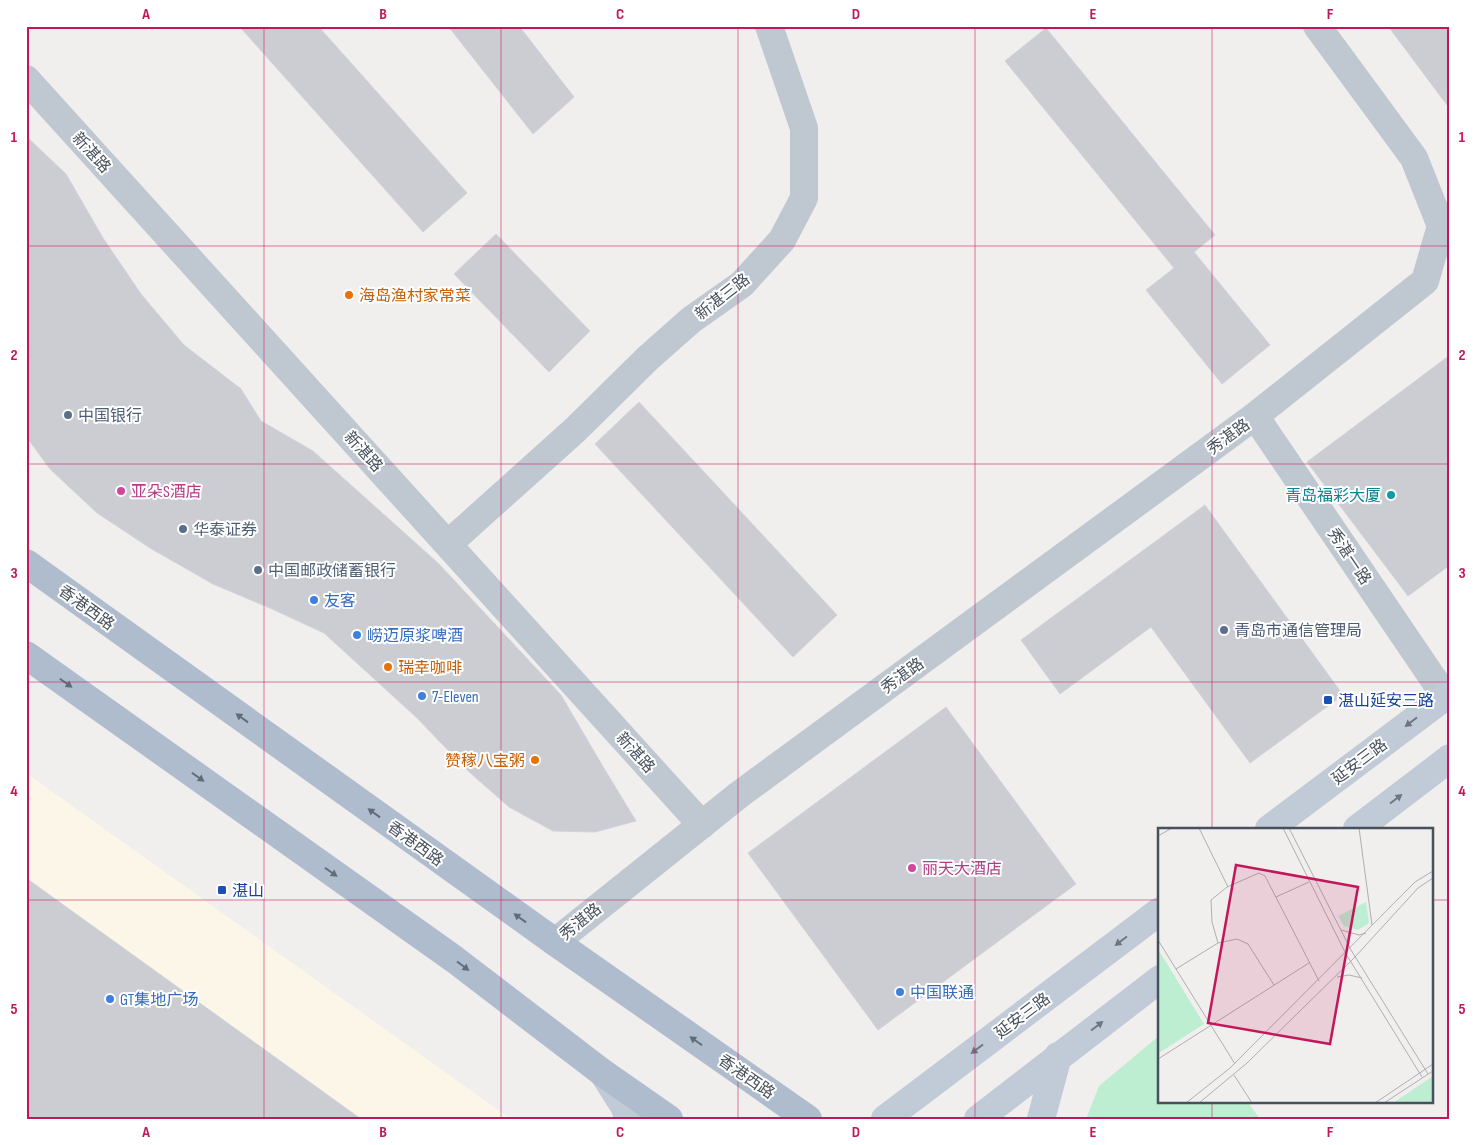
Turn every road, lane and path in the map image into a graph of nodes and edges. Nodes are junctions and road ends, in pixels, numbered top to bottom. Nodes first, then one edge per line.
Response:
1 (769, 26) edge
2 (1317, 26) edge
3 (26, 79) edge
4 (1255, 416) junction
5 (448, 544) junction
6 (26, 563) edge
7 (26, 655) edge
8 (1448, 694) edge
9 (1450, 758) edge
10 (702, 824) junction
11 (1270, 828) edge
12 (1358, 828) edge
13 (1158, 913) edge
14 (555, 942) junction
15 (1158, 981) edge
16 (1058, 1056) junction
17 (604, 1073) junction
18 (629, 1119) edge
19 (669, 1119) edge
20 (808, 1119) edge
21 (885, 1119) edge
22 (978, 1119) edge
23 (1041, 1119) edge

1 - 5 street, 新湛三路
2 - 4 street, 秀湛路
3 - 5 street, 新湛路
4 - 8 street, 秀湛一路
4 - 10 street, 秀湛路
5 - 10 street, 新湛路
14 -> 6 main road, 香港西路
7 -> 17 main road
8 -> 11 main road, 延安三路
12 -> 9 main road
10 - 14 street, 秀湛路
13 -> 21 main road, 延安三路
20 -> 14 main road, 香港西路
16 -> 15 main road
16 - 22 main road
16 - 23 main road
17 - 18 main road
17 - 19 main road

